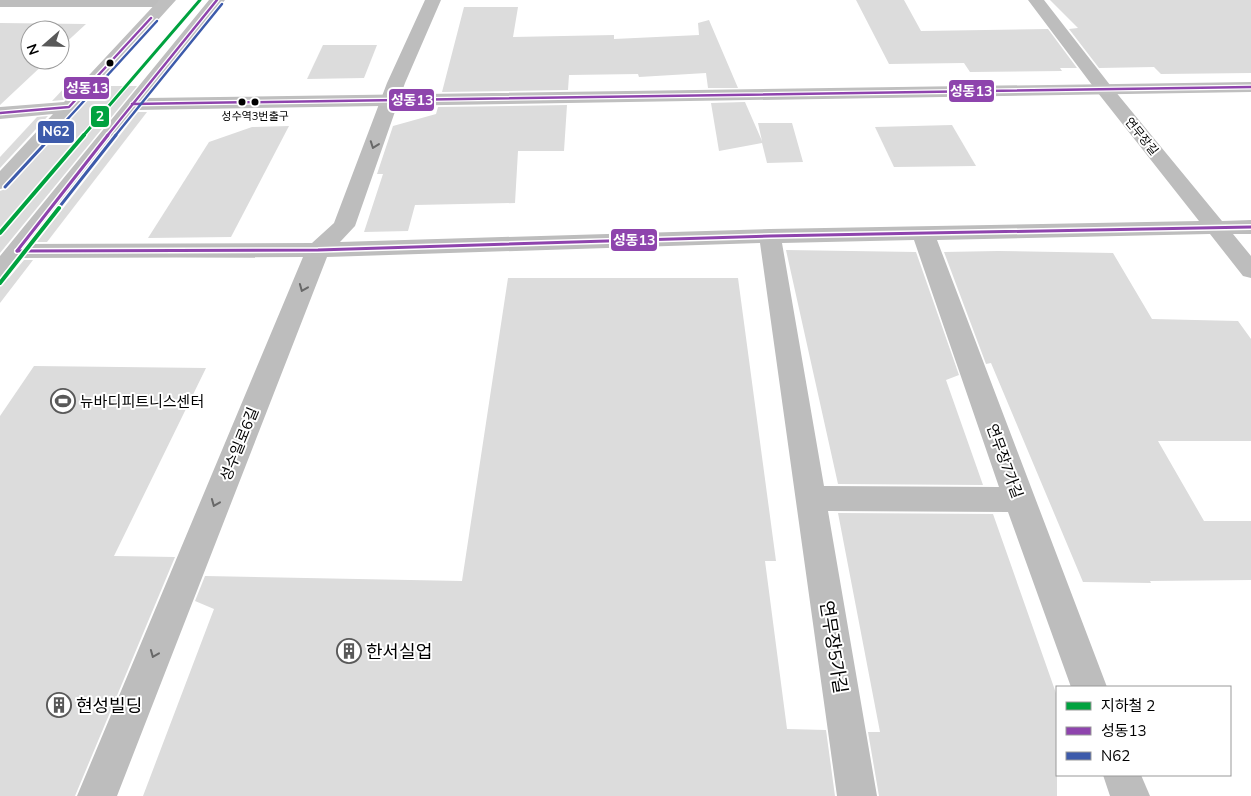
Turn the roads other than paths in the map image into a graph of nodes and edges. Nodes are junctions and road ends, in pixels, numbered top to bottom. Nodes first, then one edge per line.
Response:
1 (217, 0) edge
2 (432, 0) edge
3 (1036, 0) edge
4 (167, 1) edge
5 (0, 2) edge
6 (1251, 87) edge
7 (1104, 89) junction
8 (391, 99) junction
9 (132, 104) junction
10 (69, 107) junction
11 (0, 113) edge
12 (0, 183) edge
13 (1217, 227) junction
14 (1251, 227) edge
15 (923, 233) junction
16 (770, 236) junction
17 (318, 250) junction
18 (17, 251) junction
19 (1251, 271) edge
20 (0, 272) edge
21 (811, 498) junction
22 (1019, 500) junction
23 (1090, 686) edge
24 (1122, 776) edge
25 (97, 796) edge
26 (857, 796) edge
27 (1130, 796) edge

1 - 9 street
2 - 8 street, 성수일로6길
3 - 7 street, 연무장길
4 - 5 street
4 - 10 street
6 - 7 street
7 - 8 street
7 - 13 street, 연무장길
8 - 9 street
8 -> 17 street, 성수일로6길
9 - 18 street
10 - 11 street
10 - 12 street
13 - 14 street
13 - 15 street
13 - 19 street, 연무장길
15 - 16 street
15 - 22 street, 연무장7가길
16 - 17 street
16 - 21 street, 연무장5가길
17 - 18 street
17 -> 25 street, 성수일로6길
18 - 20 street
21 - 22 street
21 - 26 street, 연무장5가길
22 - 23 street, 연무장7가길
24 - 27 street

